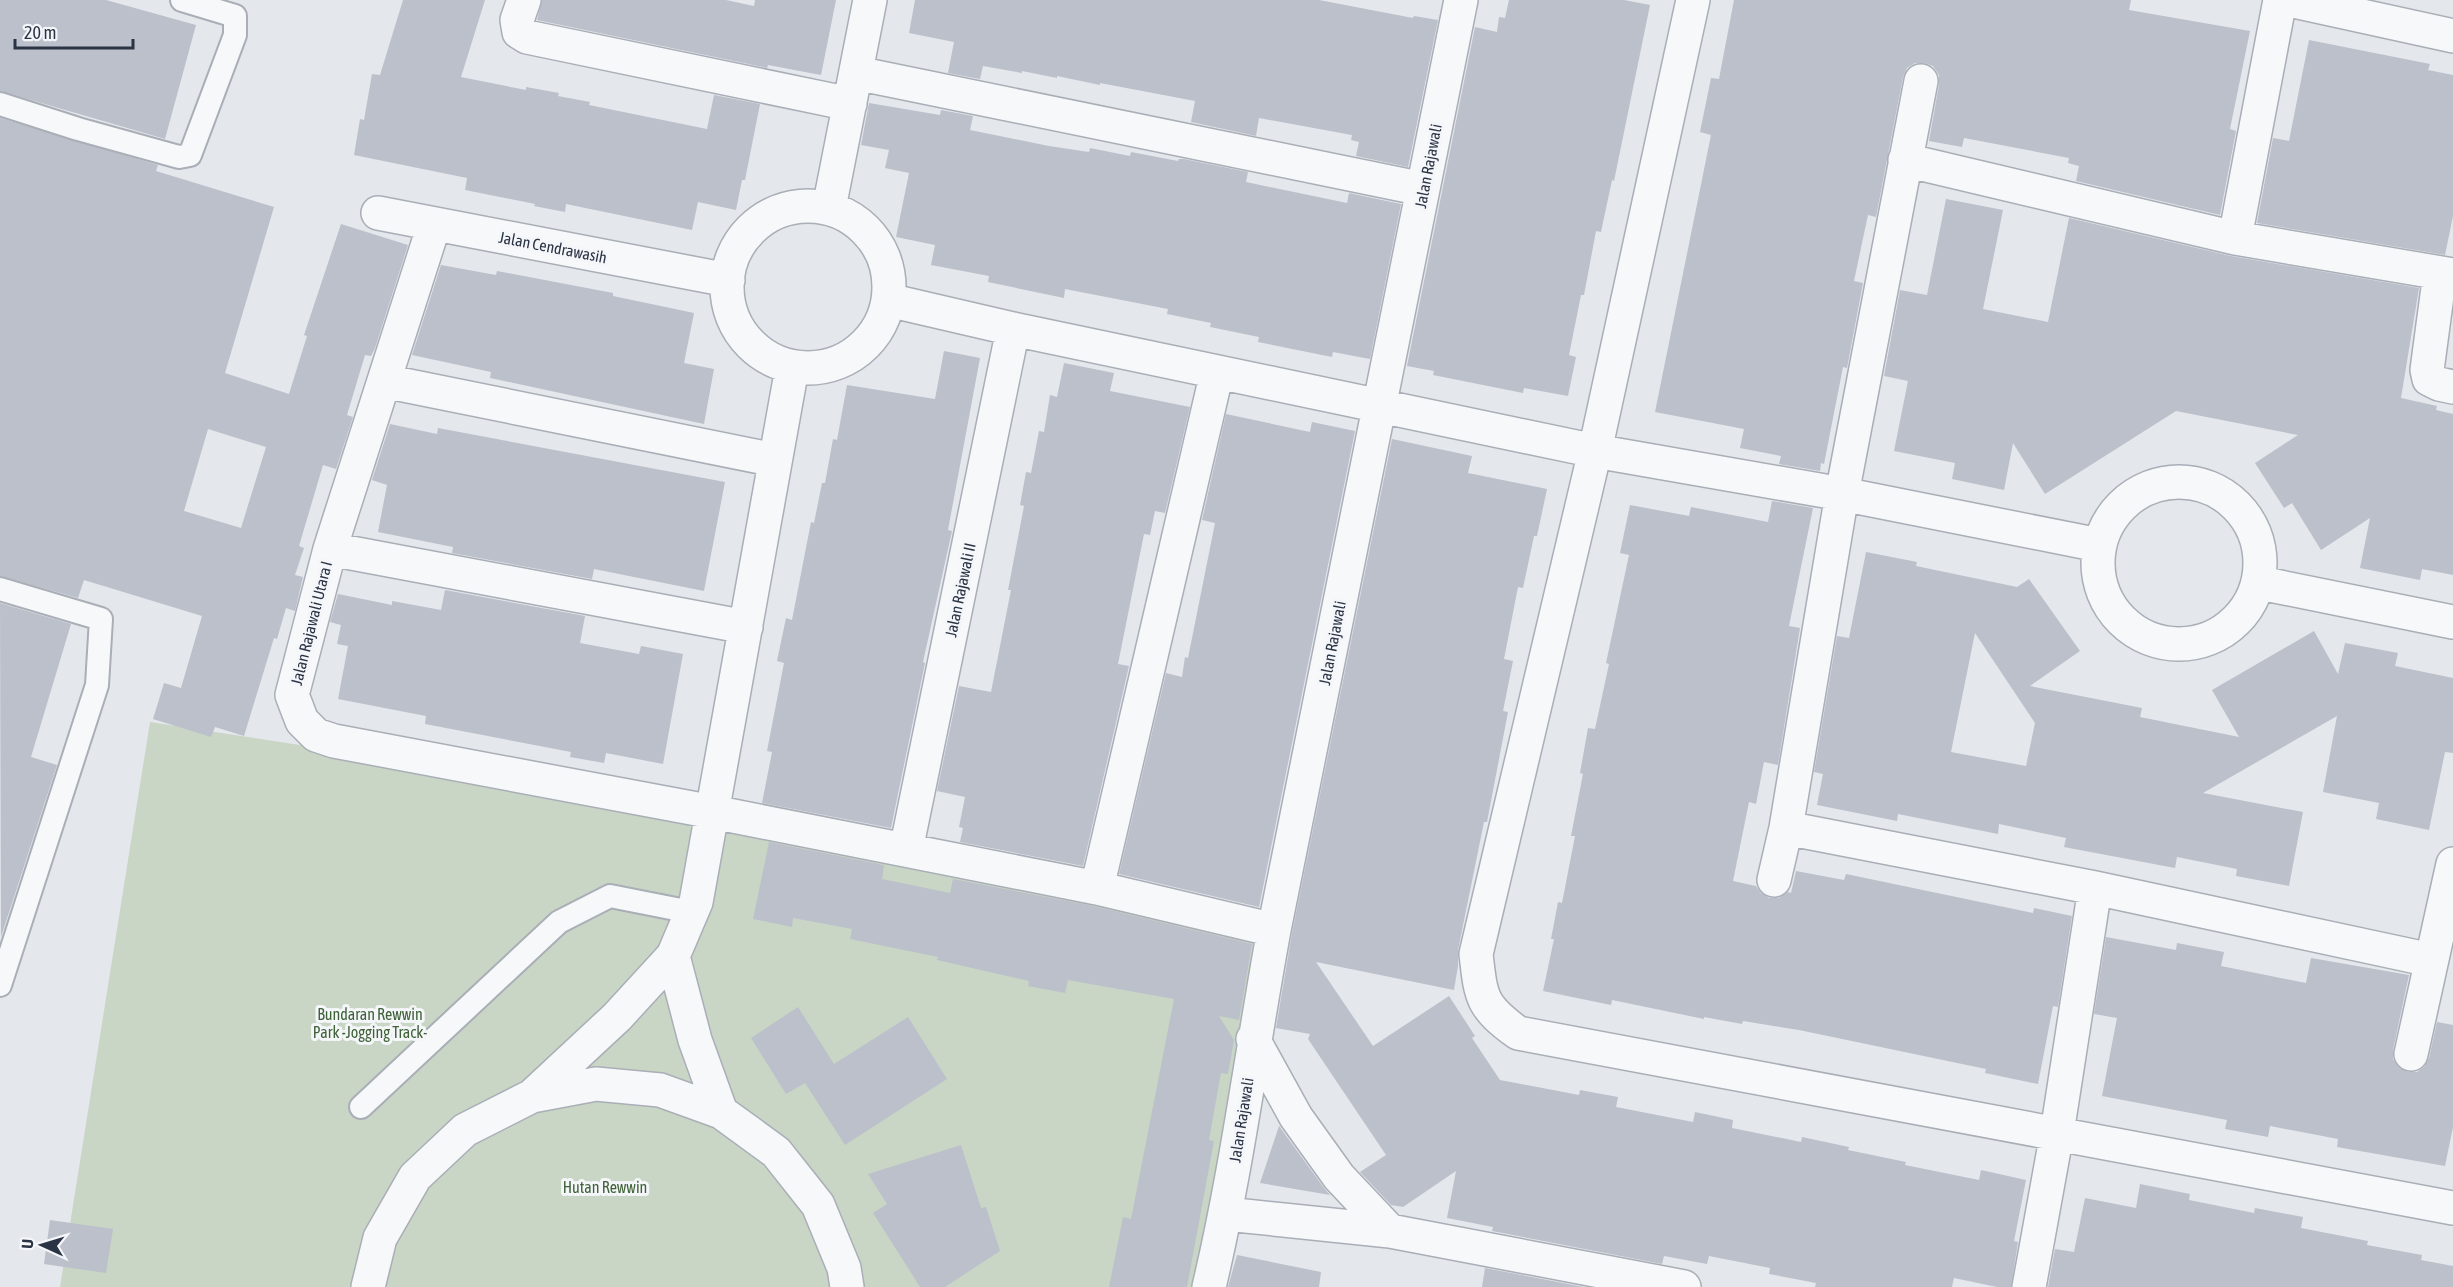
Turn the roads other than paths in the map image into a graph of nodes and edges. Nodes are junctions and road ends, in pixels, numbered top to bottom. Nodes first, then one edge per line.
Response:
1 (183, 0) edge
2 (524, 0) edge
3 (870, 0) edge
4 (1461, 0) edge
5 (1693, 0) edge
6 (2280, 0) edge
7 (2289, 0) edge
8 (2453, 36) edge
9 (1921, 81) dead end
10 (853, 89) junction
11 (0, 104) edge
12 (1905, 160) junction
13 (1423, 189) junction
14 (829, 208) junction
15 (378, 213) dead end
16 (434, 225) junction
17 (2235, 238) junction
18 (2447, 274) edge
19 (728, 280) junction
20 (888, 300) junction
21 (1013, 329) junction
22 (792, 368) junction
23 (1216, 372) junction
24 (384, 381) junction
25 (2453, 387) edge
26 (1379, 406) junction
27 (1595, 451) junction
28 (775, 460) junction
29 (1842, 494) junction
30 (2099, 545) junction
31 (330, 549) junction
32 (2260, 583) junction
33 (0, 589) edge
34 (2453, 622) edge
35 (746, 627) junction
36 (713, 812) junction
37 (1786, 828) junction
38 (906, 850) junction
39 (2453, 864) edge
40 (1774, 880) dead end
41 (1097, 888) junction
42 (2095, 888) junction
43 (692, 912) junction
44 (1274, 930) junction
45 (673, 956) junction
46 (2431, 960) junction
47 (0, 985) edge
48 (1254, 1039) junction
49 (2411, 1054) dead end
50 (532, 1096) junction
51 (361, 1107) dead end
52 (721, 1112) junction
53 (2057, 1133) junction
54 (2453, 1208) edge
55 (1226, 1214) junction
56 (1390, 1231) junction
57 (368, 1287) edge
58 (847, 1287) edge
59 (1209, 1287) edge
60 (1684, 1287) edge
61 (2029, 1287) edge

1 - 11 lane
2 - 10 street
3 - 10 street
4 - 13 street, Jalan Rajawali
5 - 27 street
6 - 17 street
7 - 8 street
9 - 12 street
10 - 13 street
10 - 14 street
12 - 17 street
12 - 29 street
13 - 26 street, Jalan Rajawali
14 - 19 street
14 - 20 street
15 - 16 street, Jalan Cendrawasih
16 - 19 street, Jalan Cendrawasih
16 - 24 street, Jalan Rajawali Utara I
17 - 18 street
18 - 25 street
19 - 22 street
20 - 21 street
20 - 22 street
21 - 23 street
21 - 38 street, Jalan Rajawali II
22 - 28 street
23 - 26 street
23 - 41 street
24 - 28 street
24 - 31 street, Jalan Rajawali Utara I
26 - 27 street
26 - 44 street, Jalan Rajawali
27 - 29 street
27 - 53 street
28 - 35 street
29 - 30 street
29 - 37 street
30 - 32 street
30 - 32 street
31 - 35 street
31 - 36 street, Jalan Rajawali Utara I
32 - 34 street
33 - 47 lane
35 - 36 street
36 - 38 street, Jalan Rajawali Utara I
36 - 43 street
37 - 40 street
37 - 42 street
38 - 41 street, Jalan Rajawali Utara I
39 - 46 street
41 - 44 street, Jalan Rajawali Utara I
42 - 46 street
42 - 53 street
43 - 45 street
43 - 51 lane
44 - 48 street, Jalan Rajawali
45 - 50 street
45 - 52 street
46 - 49 street
48 - 55 street, Jalan Rajawali
48 - 56 street
50 - 52 street
50 - 57 street
52 - 58 street
53 - 54 street
53 - 61 street
55 - 56 street
55 - 59 street, Jalan Rajawali
56 - 60 street

